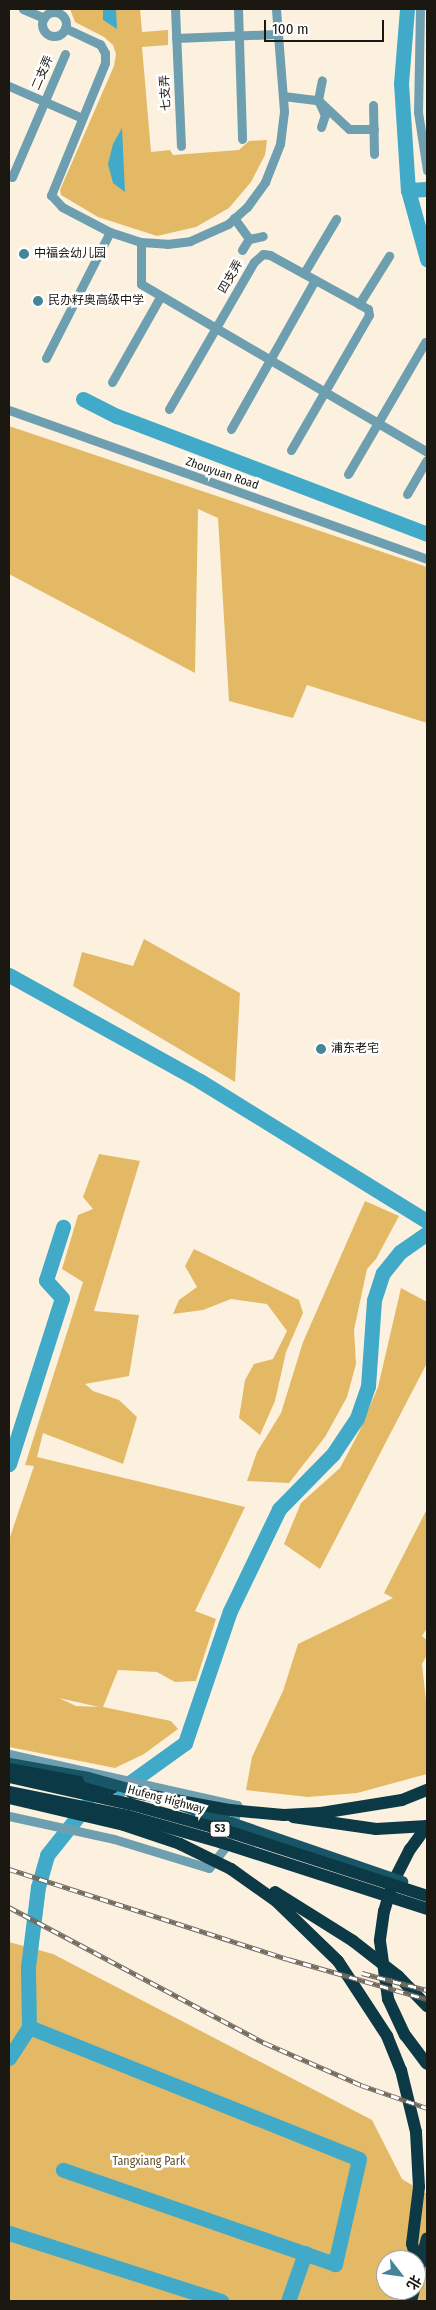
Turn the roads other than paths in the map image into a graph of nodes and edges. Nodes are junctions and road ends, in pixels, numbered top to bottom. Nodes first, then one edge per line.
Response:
1 (23, 9) edge
2 (175, 9) edge
3 (238, 9) edge
4 (276, 9) edge
5 (420, 9) edge
6 (59, 11) edge
7 (44, 18) junction
8 (65, 28) junction
9 (238, 34) junction
10 (277, 34) junction
11 (176, 38) junction
12 (65, 54) dead end
13 (322, 80) dead end
14 (9, 86) edge
15 (283, 96) junction
16 (318, 100) junction
17 (45, 101) junction
18 (373, 105) dead end
19 (80, 117) junction
20 (321, 127) dead end
21 (374, 129) junction
22 (242, 139) dead end
23 (181, 146) dead end
24 (374, 154) dead end
25 (427, 170) edge
26 (12, 177) dead end
27 (234, 218) junction
28 (336, 219) dead end
29 (110, 232) junction
30 (263, 236) dead end
31 (249, 239) junction
32 (140, 242) junction
33 (242, 250) dead end
34 (389, 256) dead end
35 (304, 273) junction
36 (315, 280) junction
37 (160, 297) junction
38 (360, 304) junction
39 (215, 329) junction
40 (425, 342) dead end
41 (46, 358) dead end
42 (270, 361) junction
43 (112, 382) dead end
44 (324, 391) junction
45 (169, 409) dead end
46 (9, 410) edge
47 (378, 422) junction
48 (231, 429) dead end
49 (290, 450) dead end
50 (427, 452) edge
51 (427, 460) edge
52 (348, 474) dead end
53 (407, 494) dead end
54 (427, 559) edge
55 (9, 1754) edge
56 (9, 1762) edge
57 (9, 1769) edge
58 (90, 1774) junction
59 (9, 1777) edge
60 (9, 1790) edge
61 (427, 1790) edge
62 (160, 1792) junction
63 (9, 1798) edge
64 (284, 1815) junction
65 (9, 1816) edge
66 (427, 1826) edge
67 (230, 1869) junction
68 (427, 1890) edge
69 (427, 1896) edge
70 (427, 1909) edge
71 (427, 1914) edge
72 (427, 2006) edge
73 (427, 2064) edge
74 (414, 2250) edge

1 - 7 street
2 - 11 street, 七支弄
3 - 9 street
4 - 10 street
5 - 25 street
6 - 7 street
6 - 8 street
7 - 8 street
8 - 19 street
9 - 10 street
9 - 11 street
9 - 22 street
10 - 15 street
11 - 23 street, 七支弄
12 - 17 street, 二支弄
13 - 16 street
14 - 17 street, 二支弄
15 - 16 street
15 - 27 street
16 - 20 street
16 - 21 street
17 - 19 street, 二支弄
17 - 26 street, 二支弄
18 - 21 street
19 - 29 street
21 - 24 street
27 - 31 street
27 - 32 street
28 - 35 street
29 - 32 street
29 - 41 street
30 - 31 street
31 - 33 street
32 - 37 street
34 - 38 street
35 - 36 street, 四支弄
35 - 39 street, 四支弄
36 - 38 street, 四支弄
36 - 42 street
37 - 39 street
37 - 43 street
38 - 44 street
39 - 42 street
39 - 45 street, 四支弄
40 - 47 street
42 - 44 street
42 - 48 street
44 - 47 street
44 - 49 street
46 - 54 street, Zhouyuan Road
47 - 50 street
47 - 52 street
51 - 53 street
55 - 58 street
56 - 58 main road
57 - 62 highway, bridge
58 - 62 main road, bridge
59 - 69 highway, Hufeng Highway / S3, bridge
60 - 70 highway, Hufeng Highway / S3, bridge
60 - 71 main road, bridge
61 - 64 highway, bridge
62 - 64 highway, bridge
62 - 65 street
62 - 68 main road, bridge
63 - 67 highway, bridge
64 - 66 highway, bridge
66 - 73 highway
67 - 72 highway
67 - 74 highway

